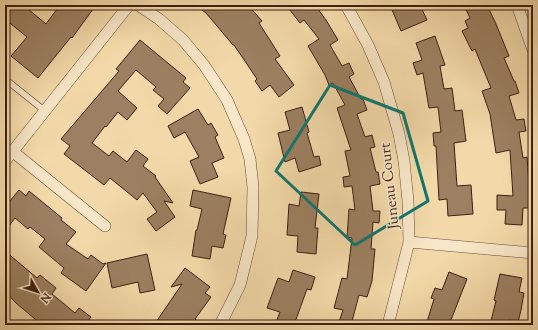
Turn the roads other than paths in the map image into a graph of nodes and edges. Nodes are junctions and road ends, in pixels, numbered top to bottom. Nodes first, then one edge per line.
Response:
1 (131, 5) edge
2 (346, 5) edge
3 (517, 5) edge
4 (533, 50) edge
5 (5, 79) edge
6 (45, 111) junction
7 (12, 151) junction
8 (5, 161) edge
9 (105, 226) dead end
10 (409, 242) junction
11 (533, 253) edge
12 (220, 325) edge
13 (388, 325) edge

1 - 6 street
1 - 12 street
2 - 10 street, Juneau Court
3 - 4 street
5 - 6 lane
6 - 7 street
7 - 8 street
7 - 9 street
10 - 11 street
10 - 13 street, Juneau Court

